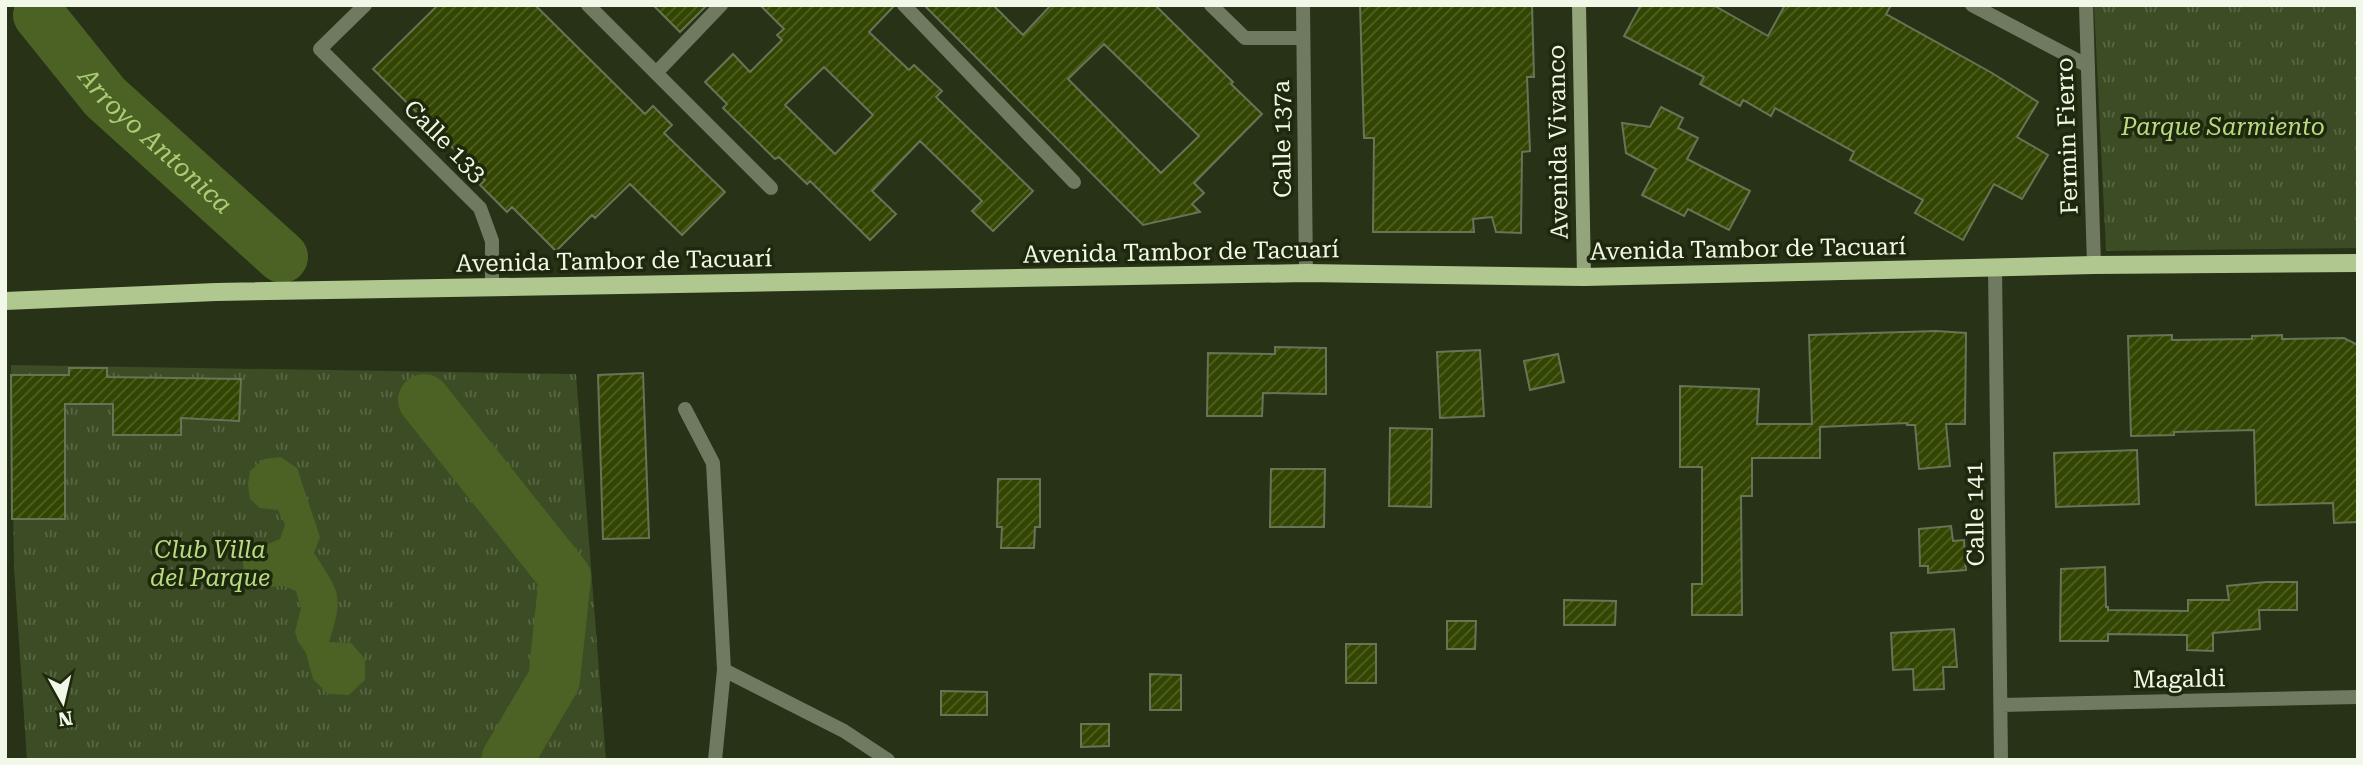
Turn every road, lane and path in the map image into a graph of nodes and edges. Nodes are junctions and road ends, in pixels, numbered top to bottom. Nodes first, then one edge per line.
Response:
1 (365, 5) edge
2 (589, 5) edge
3 (721, 5) edge
4 (904, 5) edge
5 (1211, 5) edge
6 (1303, 5) edge
7 (1579, 5) edge
8 (1972, 5) edge
9 (2086, 5) edge
10 (1303, 38) junction
11 (2088, 66) junction
12 (656, 73) junction
13 (1074, 182) dead end
14 (771, 188) dead end
15 (2358, 263) edge
16 (2094, 265) junction
17 (1994, 267) junction
18 (1306, 273) junction
19 (1584, 277) junction
20 (492, 288) junction
21 (5, 301) edge
22 (685, 409) dead end
23 (724, 670) junction
24 (2358, 697) edge
25 (2001, 705) junction
26 (715, 760) edge
27 (888, 760) edge
28 (2001, 760) edge

1 - 20 street, Calle 133
2 - 12 street
3 - 12 street
4 - 13 street
5 - 10 street
6 - 10 street, Calle 137a
7 - 19 main road, Avenida Vivanco
8 - 11 street
9 - 11 street, Fermin Fierro
10 - 18 street, Calle 137a
11 - 16 street, Fermin Fierro
12 - 14 street
15 - 16 main road, Avenida Tambor de Tacuarí
16 - 17 main road, Avenida Tambor de Tacuarí
17 - 19 main road, Avenida Tambor de Tacuarí
17 - 25 street, Calle 141
18 - 19 main road, Avenida Tambor de Tacuarí
18 - 20 main road, Avenida Tambor de Tacuarí
20 - 21 main road, Avenida Tambor de Tacuarí
22 - 23 street
23 - 26 street
23 - 27 street
24 - 25 street, Magaldi
25 - 28 street, Calle 141

